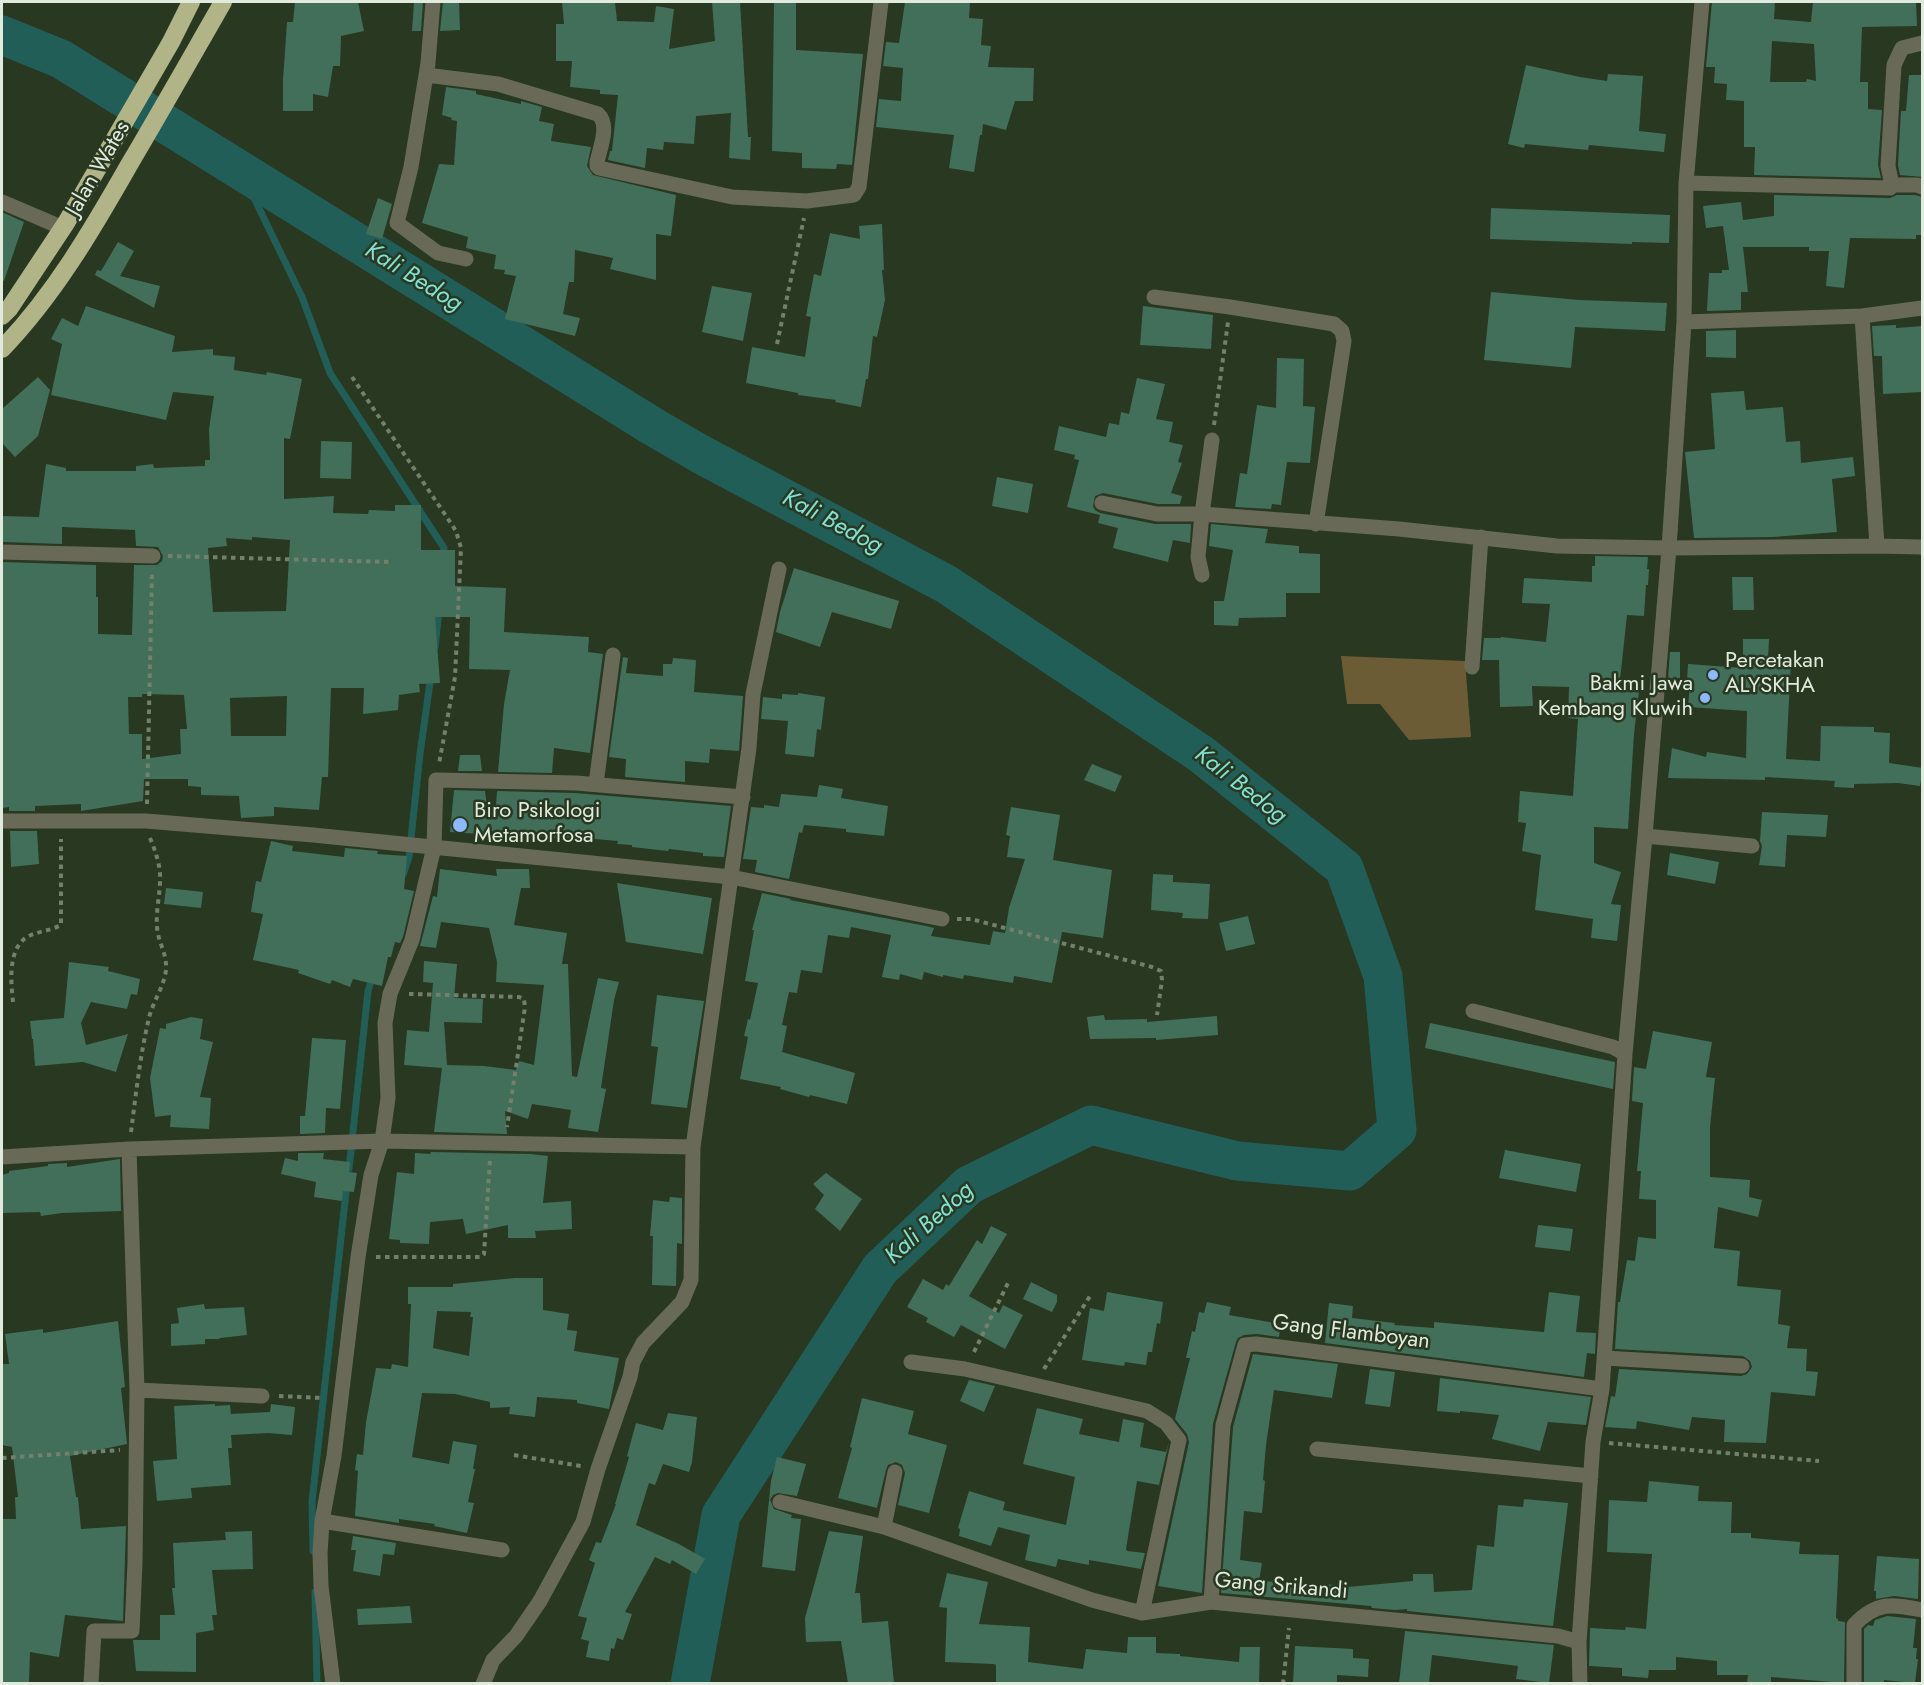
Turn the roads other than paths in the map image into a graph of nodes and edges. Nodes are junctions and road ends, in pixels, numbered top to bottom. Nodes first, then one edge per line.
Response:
1 (191, 2) edge
2 (433, 2) edge
3 (881, 2) edge
4 (1702, 2) edge
5 (223, 4) edge
6 (1923, 43) edge
7 (426, 75) junction
8 (1686, 183) junction
9 (1892, 185) junction
10 (1923, 187) edge
11 (2, 202) edge
12 (63, 228) junction
13 (466, 259) dead end
14 (1154, 297) dead end
15 (1923, 308) edge
16 (2, 316) edge
17 (1862, 316) junction
18 (1684, 322) junction
19 (2, 350) edge
20 (1212, 440) road end
21 (1102, 503) dead end
22 (1202, 514) junction
23 (1316, 524) junction
24 (1481, 537) junction
25 (1877, 546) junction
26 (1923, 547) edge
27 (1669, 548) junction
28 (2, 552) edge
29 (153, 556) road end
30 (779, 569) dead end
31 (1202, 575) dead end
32 (613, 655) dead end
33 (1472, 668) dead end
34 (596, 784) junction
35 (743, 797) junction
36 (2, 821) edge
37 (1645, 836) junction
38 (1752, 846) dead end
39 (434, 847) junction
40 (731, 877) junction
41 (942, 920) road end
42 (1473, 1011) dead end
43 (1624, 1054) junction
44 (370, 1142) junction
45 (693, 1147) junction
46 (129, 1149) junction
47 (2, 1157) edge
48 (1604, 1358) junction
49 (911, 1362) dead end
50 (1742, 1365) dead end
51 (1602, 1389) junction
52 (137, 1390) junction
53 (262, 1396) road end
54 (1317, 1449) dead end
55 (895, 1472) dead end
56 (1591, 1476) junction
57 (780, 1502) dead end
58 (322, 1521) junction
59 (884, 1527) junction
60 (502, 1550) dead end
61 (1211, 1602) junction
62 (1923, 1610) edge
63 (1142, 1613) junction
64 (1579, 1642) junction
65 (91, 1683) edge
66 (333, 1683) edge
67 (483, 1683) edge
68 (1580, 1683) edge
69 (1854, 1683) edge

1 - 12 highway, Jalan Wates
2 - 7 street
3 - 7 street
4 - 8 street
5 - 19 highway, Jalan Wates
6 - 9 street
7 - 13 street
8 - 9 street
8 - 18 street
9 - 10 street
11 - 12 street
12 - 16 highway, Jalan Wates
14 - 23 street
15 - 17 street
17 - 18 street
17 - 25 street
18 - 27 street
20 - 22 street
21 - 22 street
22 - 23 street
22 - 31 street
23 - 24 street
24 - 27 street
24 - 33 street
25 - 26 street
25 - 27 street
27 - 37 street
28 - 29 street
30 - 35 street
32 - 34 street
34 - 35 street
34 - 39 street
35 - 40 street
36 - 39 street
37 - 38 street
37 - 43 street
39 - 40 street
39 - 44 street
40 - 41 street
40 - 45 street
42 - 43 street
43 - 48 street
44 - 45 street
44 - 46 street
44 - 58 street
45 - 67 street
46 - 47 street
46 - 52 street
48 - 50 street
48 - 51 street
49 - 63 street
51 - 56 street
51 - 61 street, Gang Flamboyan
52 - 53 street
52 - 65 street
54 - 56 street
55 - 59 street
56 - 64 street
57 - 59 street, Gang Srikandi
58 - 60 street
58 - 66 street
59 - 63 street, Gang Srikandi
61 - 63 street, Gang Srikandi
61 - 64 street, Gang Srikandi
62 - 69 street
64 - 68 street

